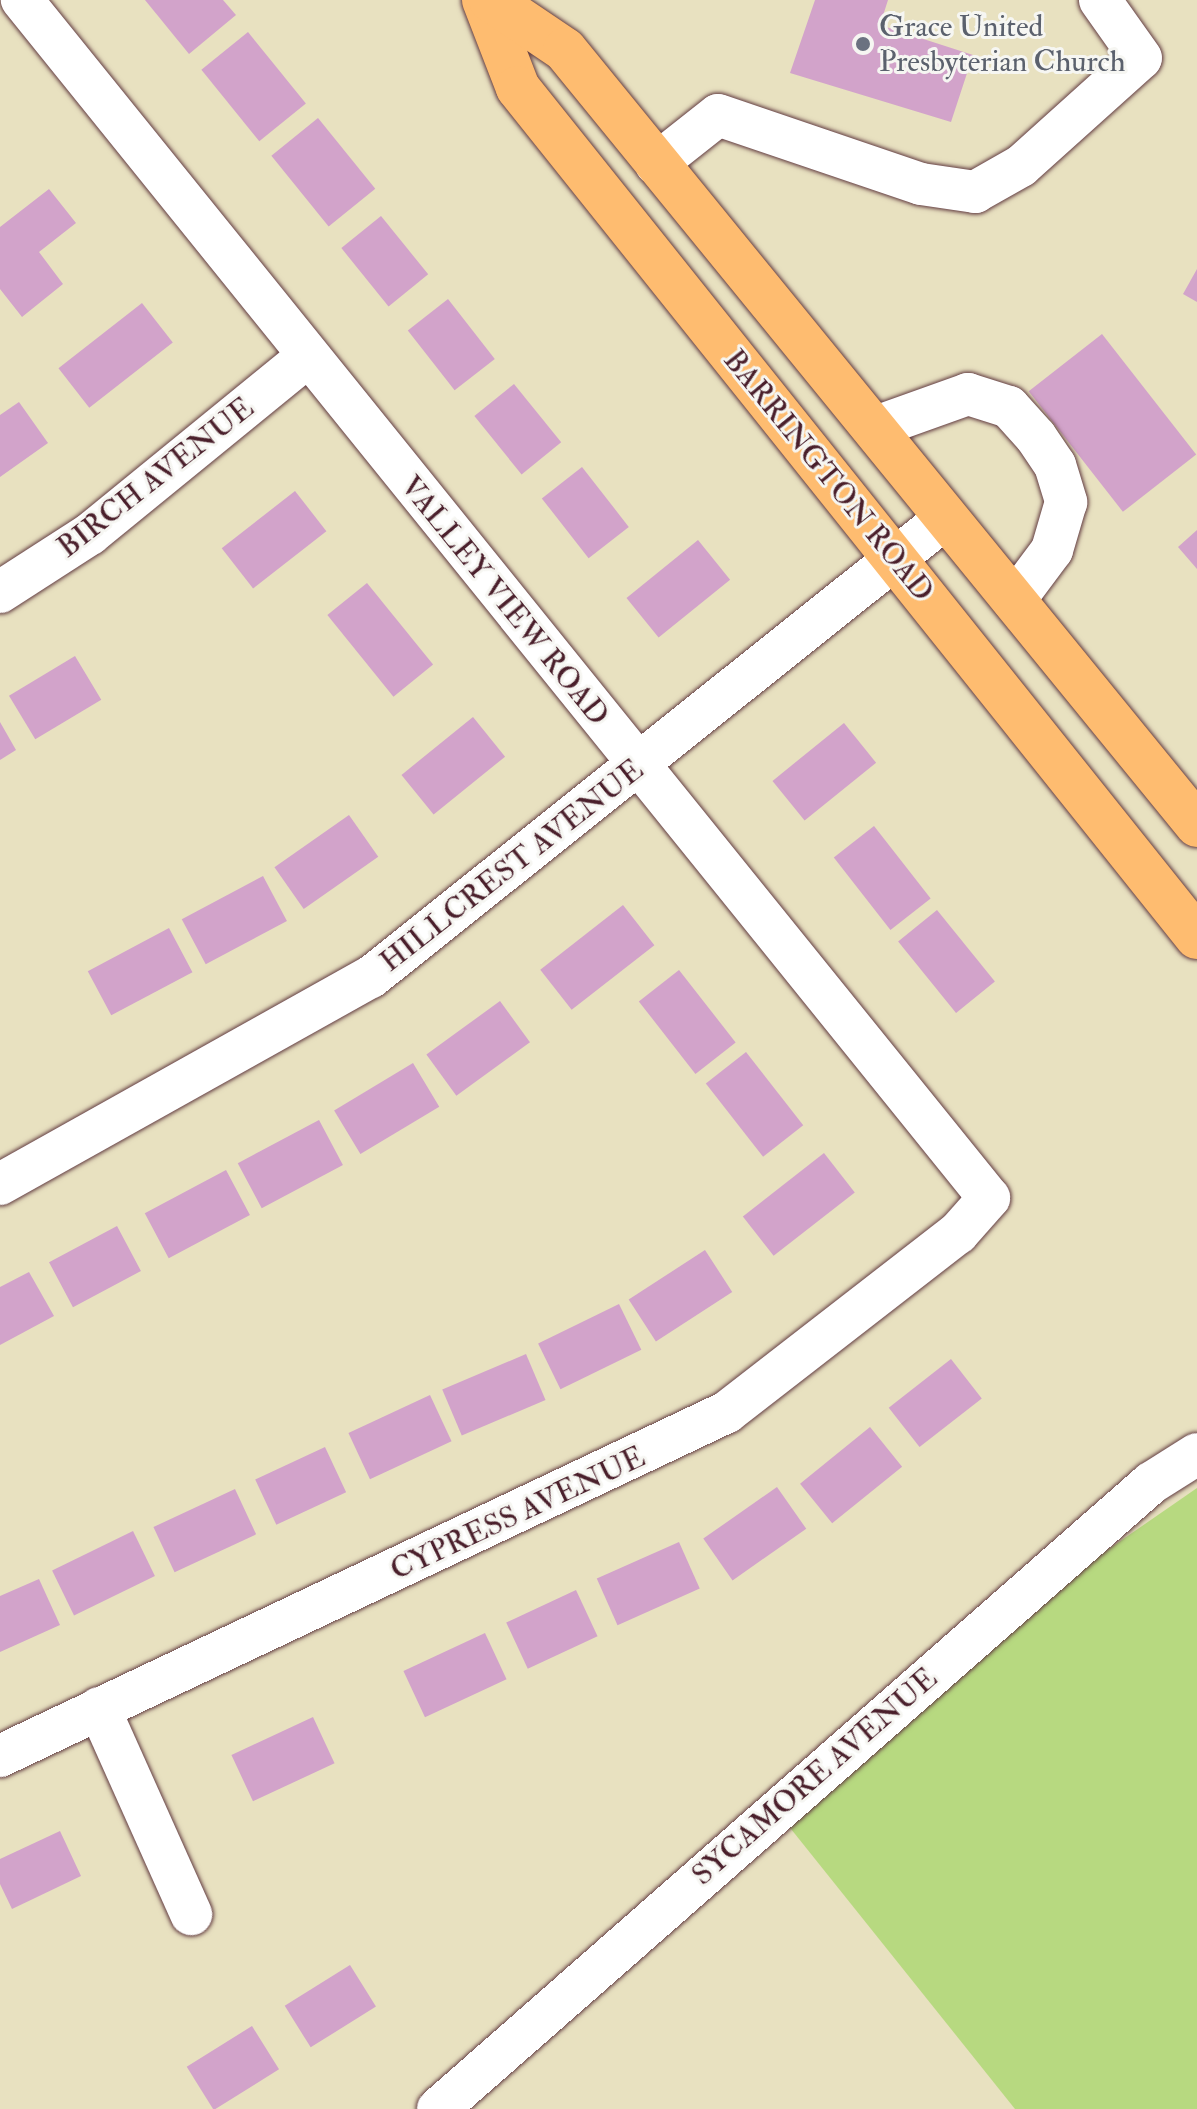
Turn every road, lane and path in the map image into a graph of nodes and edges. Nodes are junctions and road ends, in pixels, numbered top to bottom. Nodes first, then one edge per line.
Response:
1 (22, 0) edge
2 (484, 0) edge
3 (491, 0) edge
4 (1100, 0) edge
5 (656, 164) junction
6 (307, 357) junction
7 (873, 428) junction
8 (946, 518) junction
9 (898, 563) junction
10 (0, 592) edge
11 (1014, 601) junction
12 (639, 767) junction
13 (1197, 825) edge
14 (1197, 937) edge
15 (0, 1184) edge
16 (989, 1198) joint
17 (1197, 1454) edge
18 (99, 1708) junction
19 (0, 1756) edge
20 (191, 1914) dead end
21 (438, 2109) edge

1 - 6 street, VALLEY VIEW ROAD
2 - 9 main road, BARRINGTON ROAD
3 - 5 main road
4 - 5 street
5 - 7 main road
6 - 10 street, BIRCH AVENUE
6 - 12 street, VALLEY VIEW ROAD
7 - 8 main road
7 - 11 street
8 - 9 street, HILLCREST AVENUE
8 - 11 main road
9 - 12 street, HILLCREST AVENUE
9 - 14 main road, BARRINGTON ROAD
11 - 13 main road
12 - 15 street, HILLCREST AVENUE
12 - 16 street, VALLEY VIEW ROAD
16 - 18 street, CYPRESS AVENUE
17 - 21 street, SYCAMORE AVENUE
18 - 19 street, CYPRESS AVENUE
18 - 20 street

